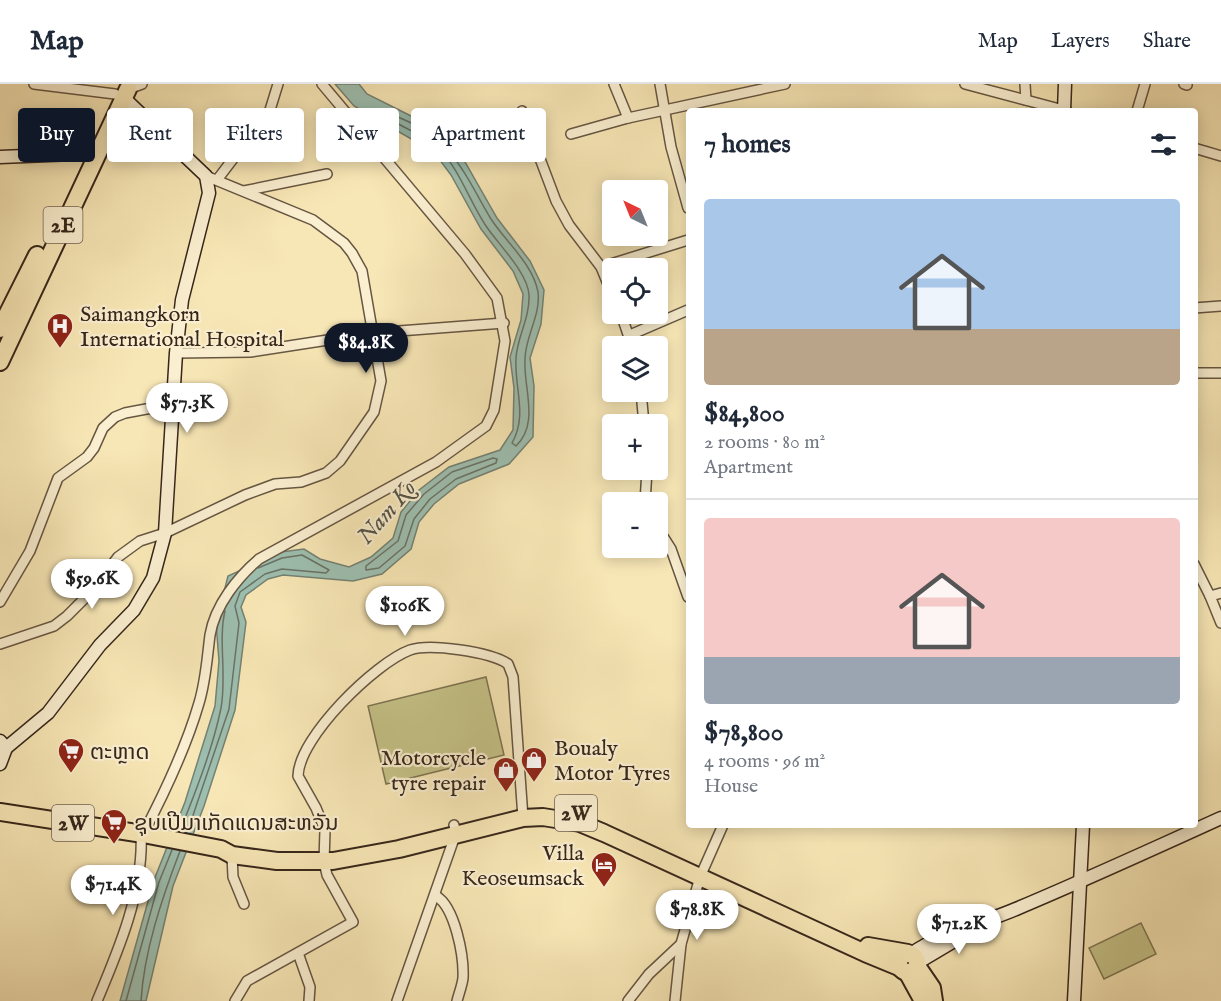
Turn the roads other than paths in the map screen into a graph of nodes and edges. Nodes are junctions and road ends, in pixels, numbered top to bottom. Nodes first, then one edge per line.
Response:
1 (34, 84) edge
2 (279, 84) edge
3 (322, 84) edge
4 (614, 84) edge
5 (660, 84) edge
6 (785, 84) edge
7 (964, 84) edge
8 (1024, 84) edge
9 (1065, 84) edge
10 (1145, 84) edge
11 (772, 85) edge
12 (126, 89) edge
13 (1028, 104) edge
14 (1049, 108) edge
15 (1065, 108) edge
16 (1138, 108) edge
17 (665, 111) junction
18 (628, 118) junction
19 (571, 134) dead end
20 (95, 147) edge
21 (1198, 149) edge
22 (18, 156) edge
23 (1221, 156) edge
24 (0, 157) edge
25 (88, 162) edge
26 (541, 162) edge
27 (327, 174) dead end
28 (211, 178) junction
29 (244, 191) junction
30 (686, 201) edge
31 (686, 241) edge
32 (601, 267) joint
33 (1221, 306) edge
34 (1198, 308) edge
35 (686, 311) edge
36 (504, 323) junction
37 (625, 324) edge
38 (6, 328) edge
39 (373, 333) junction
40 (630, 335) joint
41 (176, 353) junction
42 (0, 362) edge
43 (1198, 373) edge
44 (1221, 373) edge
45 (173, 404) junction
46 (165, 533) junction
47 (668, 544) edge
48 (1198, 572) edge
49 (686, 591) edge
50 (1221, 593) edge
51 (1210, 596) junction
52 (0, 602) edge
53 (1221, 622) edge
54 (0, 644) edge
55 (3, 745) edge
56 (0, 764) edge
57 (0, 813) edge
58 (523, 814) junction
59 (1221, 818) edge
60 (722, 828) edge
61 (1083, 828) edge
62 (455, 829) junction
63 (143, 834) junction
64 (221, 850) junction
65 (324, 857) junction
66 (702, 873) junction
67 (1082, 882) junction
68 (436, 896) junction
69 (244, 904) dead end
70 (681, 944) junction
71 (298, 952) junction
72 (910, 962) junction
73 (97, 1001) edge
74 (235, 1001) edge
75 (309, 1001) edge
76 (397, 1001) edge
77 (458, 1001) edge
78 (628, 1001) edge
79 (675, 1001) edge
80 (923, 1001) edge
81 (934, 1001) edge
82 (1074, 1001) edge

1 - 12 street
2 - 28 street
3 - 36 street
4 - 18 street
5 - 17 street
6 - 11 street
7 - 13 street
8 - 13 street
9 - 15 street
10 - 16 street
11 - 17 street
12 - 20 highway, 2E
12 - 28 street
13 - 14 street
17 - 18 street
17 - 30 street
18 - 19 street
21 - 23 street
22 - 24 street
25 - 38 highway, 2E
26 - 32 street
27 - 29 street
28 - 29 street
28 - 41 street
29 - 39 street
31 - 32 street
33 - 34 street
35 - 40 street
36 - 39 street
36 - 63 street
37 - 40 street
38 - 42 highway, 2E
39 - 41 street
39 - 46 street
41 - 45 street
43 - 44 street
45 - 46 street
45 - 52 street
46 - 54 street
46 - 55 street
47 - 49 street
48 - 51 street
50 - 51 street
51 - 53 street
55 - 56 street
57 - 63 highway, 2W
58 - 62 highway, 2W
58 - 65 street
58 - 66 highway, 2W
59 - 67 street
60 - 66 street
61 - 67 street
62 - 65 highway, 2W
62 - 68 street
63 - 64 highway, 2W
63 - 73 street
64 - 65 highway, 2W
64 - 69 street
65 - 71 street
66 - 70 street
66 - 72 highway, 2W
67 - 72 street
67 - 82 street
68 - 76 street
68 - 77 street
70 - 78 street
70 - 79 street
71 - 74 street
71 - 75 street
72 - 80 highway
72 - 81 highway

